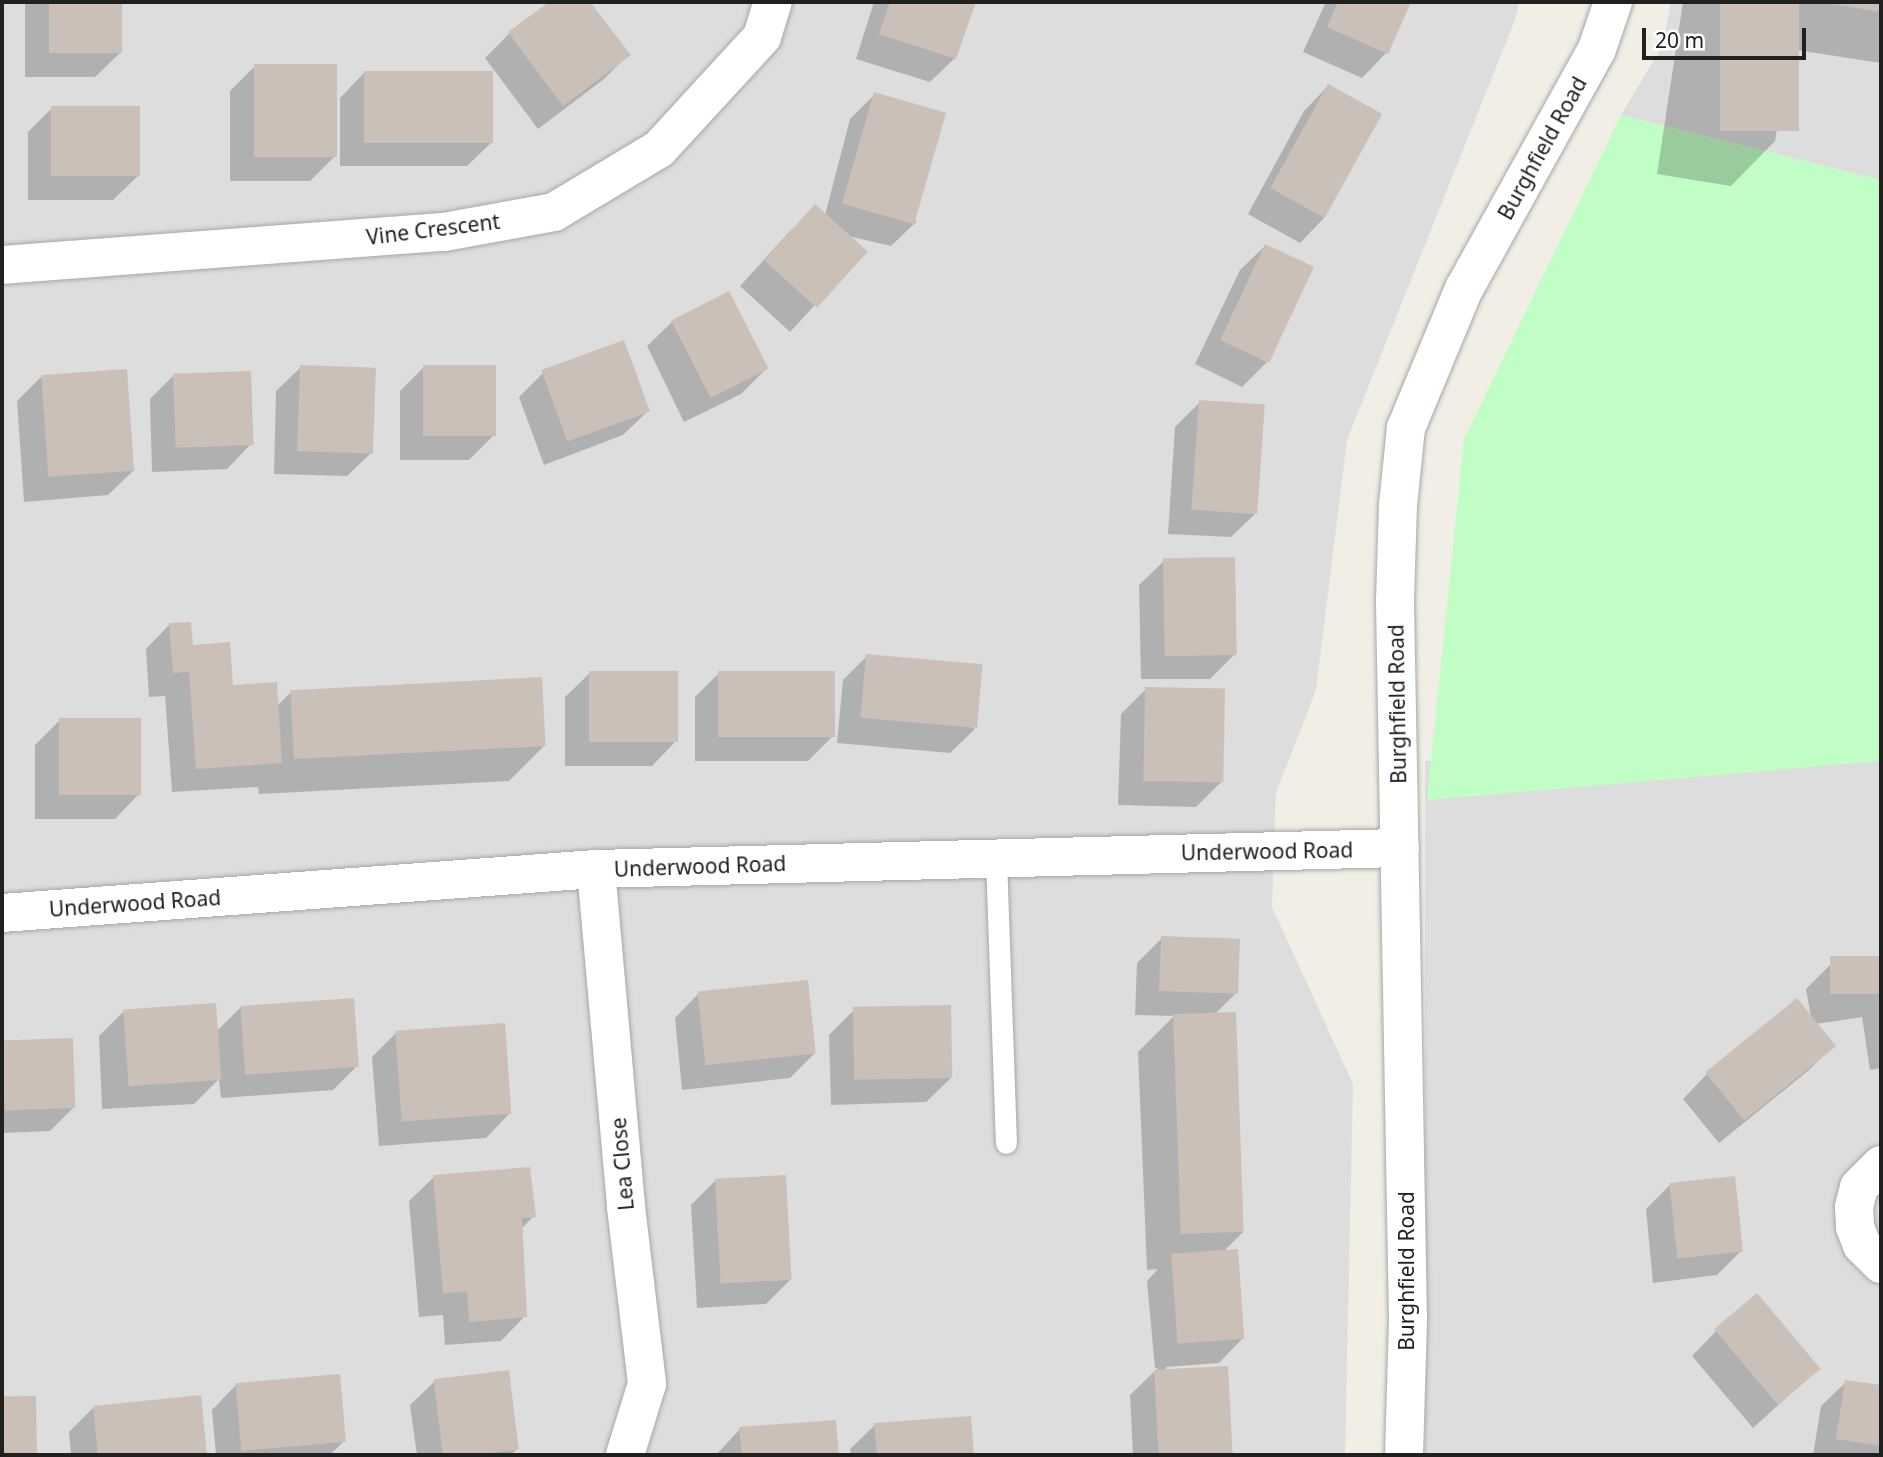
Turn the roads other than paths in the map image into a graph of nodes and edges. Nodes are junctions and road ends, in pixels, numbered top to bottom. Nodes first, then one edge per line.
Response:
1 (773, 2) edge
2 (1613, 2) edge
3 (2, 264) edge
4 (1400, 848) junction
5 (996, 858) junction
6 (596, 869) junction
7 (2, 913) edge
8 (1006, 1143) dead end
9 (1881, 1165) edge
10 (1881, 1264) edge
11 (625, 1455) edge
12 (1405, 1455) edge

1 - 3 street, Vine Crescent
2 - 4 street, Burghfield Road
4 - 5 street, Underwood Road
4 - 12 street, Burghfield Road
5 - 6 street, Underwood Road
5 - 8 lane
6 - 7 street, Underwood Road
6 - 11 street, Lea Close
9 - 10 street

